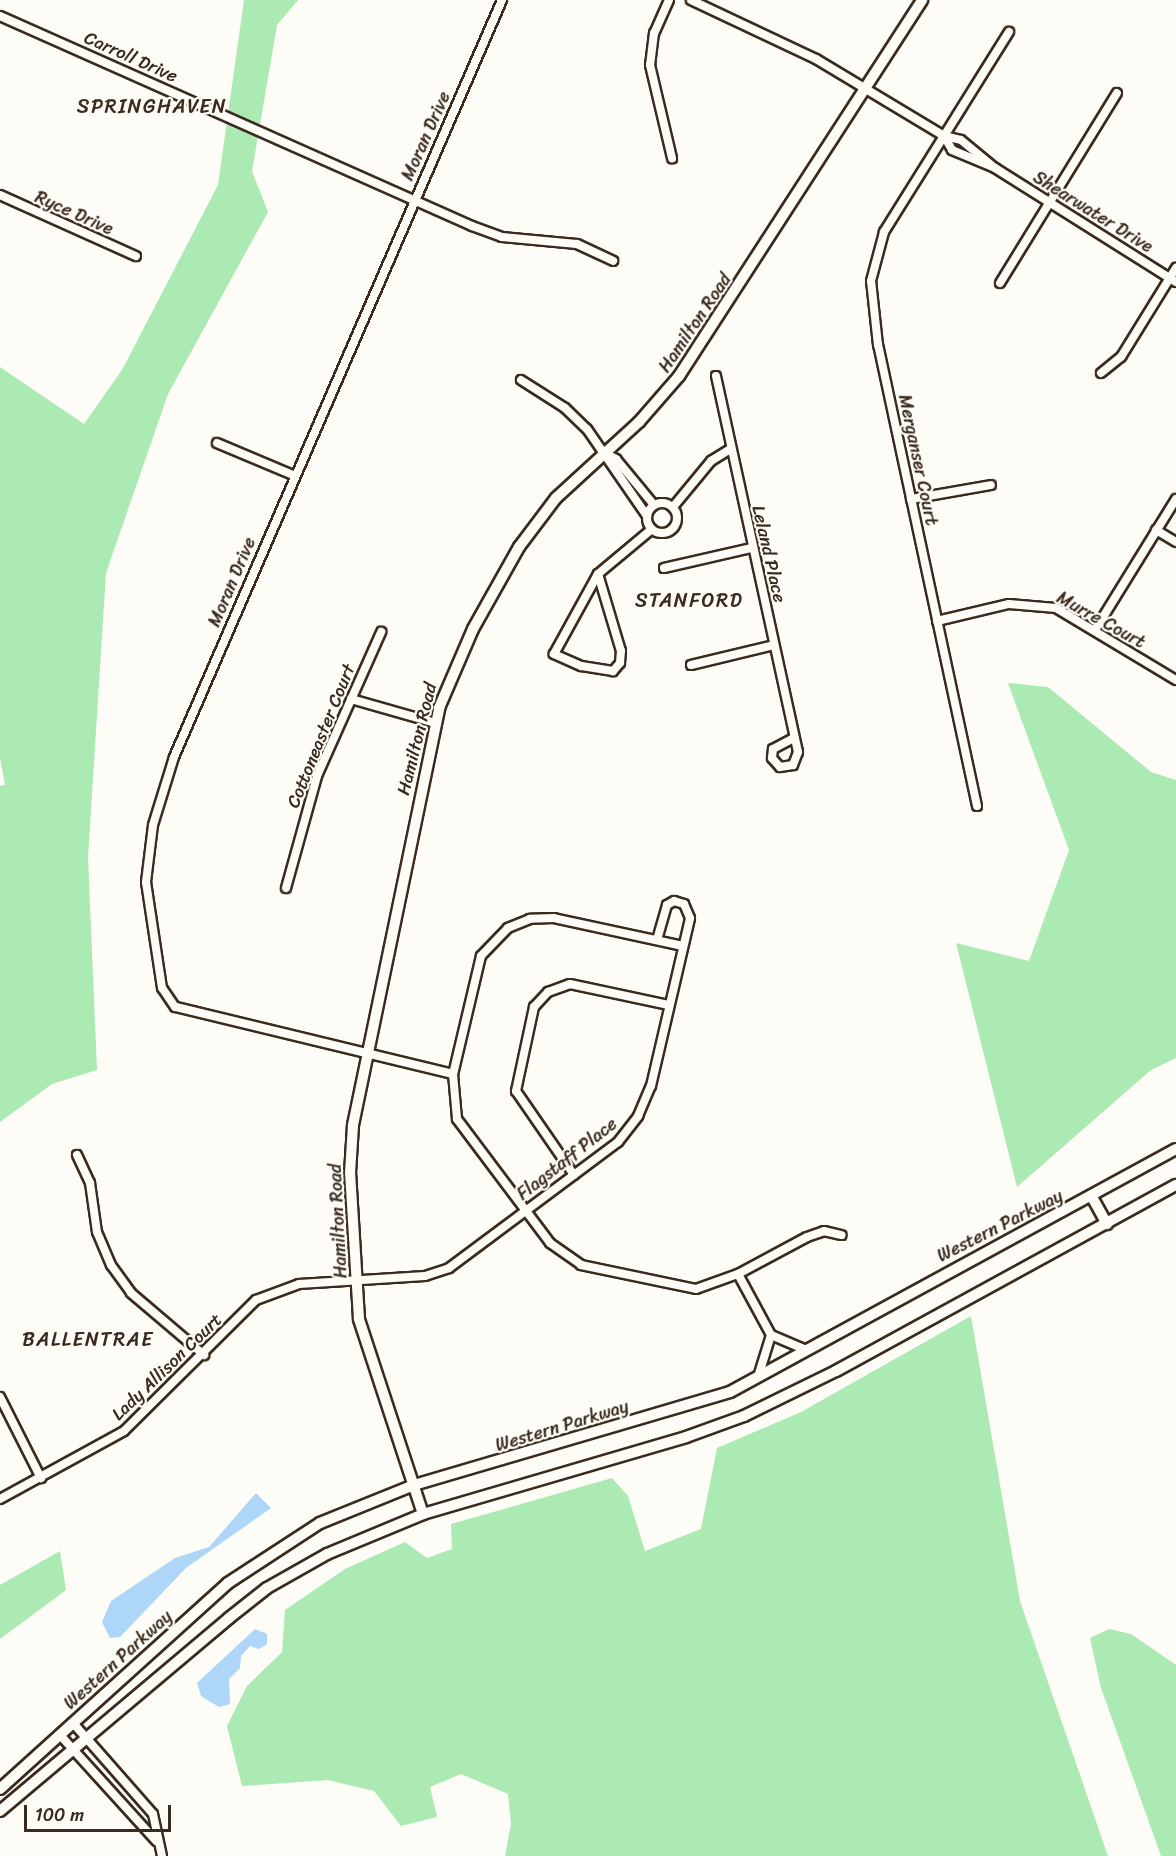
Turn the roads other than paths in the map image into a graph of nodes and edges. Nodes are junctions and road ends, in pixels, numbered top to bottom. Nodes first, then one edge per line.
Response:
1 (502, 0) edge
2 (669, 0) edge
3 (691, 0) edge
4 (922, 0) edge
5 (0, 16) edge
6 (1009, 32) dead end
7 (867, 88) junction
8 (1117, 93) dead end
9 (944, 136) junction
10 (672, 158) dead end
11 (995, 168) junction
12 (0, 195) edge
13 (414, 200) junction
14 (1050, 204) junction
15 (136, 256) dead end
16 (613, 261) dead end
17 (1176, 268) edge
18 (1173, 280) edge
19 (1000, 283) dead end
20 (1101, 373) dead end
21 (716, 376) dead end
22 (521, 380) dead end
23 (217, 443) dead end
24 (730, 449) junction
25 (605, 453) junction
26 (293, 476) junction
27 (991, 486) dead end
28 (911, 499) junction
29 (1176, 499) edge
30 (654, 505) junction
31 (673, 507) junction
32 (647, 516) junction
33 (652, 529) junction
34 (1156, 530) junction
35 (1176, 542) edge
36 (751, 548) junction
37 (664, 568) dead end
38 (598, 574) junction
39 (937, 621) junction
40 (1095, 630) junction
41 (381, 632) dead end
42 (774, 645) junction
43 (691, 665) dead end
44 (1176, 680) edge
45 (351, 699) junction
46 (435, 723) junction
47 (794, 738) dead end
48 (977, 806) dead end
49 (286, 888) dead end
50 (657, 940) junction
51 (683, 946) junction
52 (669, 1005) junction
53 (367, 1055) junction
54 (453, 1074) junction
55 (1176, 1149) edge
56 (77, 1155) dead end
57 (574, 1175) junction
58 (1176, 1185) edge
59 (1092, 1197) junction
60 (525, 1212) junction
61 (1107, 1224) junction
62 (842, 1234) dead end
63 (738, 1274) junction
64 (358, 1279) junction
65 (771, 1335) junction
66 (807, 1350) junction
67 (204, 1355) junction
68 (758, 1377) junction
69 (0, 1397) edge
70 (41, 1478) junction
71 (414, 1485) junction
72 (0, 1499) edge
73 (423, 1514) junction
74 (73, 1724) junction
75 (60, 1735) junction
76 (87, 1739) junction
77 (73, 1749) junction
78 (0, 1789) edge
79 (0, 1811) edge
80 (156, 1841) junction
81 (162, 1856) edge

1 - 13 street, Moran Drive
2 - 10 street
3 - 7 street, Shearwater Drive
4 - 7 main road, Hamilton Road
5 - 13 street, Carroll Drive
6 - 9 street, Merganser Court
7 - 9 street, Shearwater Drive
7 - 25 main road, Hamilton Road
8 - 14 street
9 - 11 street, Shearwater Drive
9 - 11 street, Shearwater Drive
9 - 28 street, Merganser Court
11 - 14 street, Shearwater Drive
12 - 15 street, Ryce Drive
13 - 16 street, Carroll Drive
13 - 26 street, Moran Drive
14 - 18 street, Shearwater Drive
14 - 19 street
17 - 18 street
18 - 20 street
21 - 24 street, Leland Place
22 - 25 street
23 - 26 street
24 - 31 street
24 - 36 street, Leland Place
25 - 30 street
25 - 32 street
25 - 46 main road, Hamilton Road
26 - 53 street, Moran Drive
27 - 28 street
28 - 39 street, Merganser Court
29 - 34 street
30 - 31 street
30 - 32 street
31 - 33 street
32 - 33 street
33 - 38 street
34 - 35 street
34 - 40 street
36 - 37 street
36 - 42 street, Leland Place
38 - 38 street
39 - 40 street, Murre Court
39 - 48 street, Merganser Court
40 - 44 street, Murre Court
41 - 45 street, Cottoneaster Court
42 - 43 street
42 - 47 street, Leland Place
45 - 46 street
45 - 49 street, Cottoneaster Court
46 - 53 main road, Hamilton Road
50 - 51 street
50 - 51 street, Flagstaff Place
50 - 54 street
51 - 52 street, Flagstaff Place
52 - 57 street, Flagstaff Place
52 - 57 street
53 - 54 street, Moran Drive
53 - 64 main road, Hamilton Road
54 - 60 street
55 - 59 main road, Western Parkway
56 - 67 street
57 - 60 street, Flagstaff Place
58 - 61 main road, Western Parkway
59 - 61 main road
59 - 66 main road, Western Parkway
60 - 63 street
60 - 64 street, Flagstaff Place
61 - 73 main road, Western Parkway
62 - 63 street
63 - 65 street
64 - 67 street, Lady Allison Court
64 - 71 main road, Hamilton Road
65 - 66 street
65 - 68 street
66 - 68 main road, Western Parkway
67 - 70 street, Lady Allison Court
68 - 71 main road, Western Parkway
69 - 70 street
70 - 72 street, Lady Allison Court
71 - 73 main road, Hamilton Road
71 - 74 main road, Western Parkway
73 - 76 main road, Western Parkway
74 - 75 main road, Western Parkway
74 - 76 street
75 - 77 street
75 - 78 main road, Western Parkway
76 - 77 main road, Western Parkway
76 - 80 street
77 - 79 main road, Western Parkway
77 - 80 street
80 - 81 street

